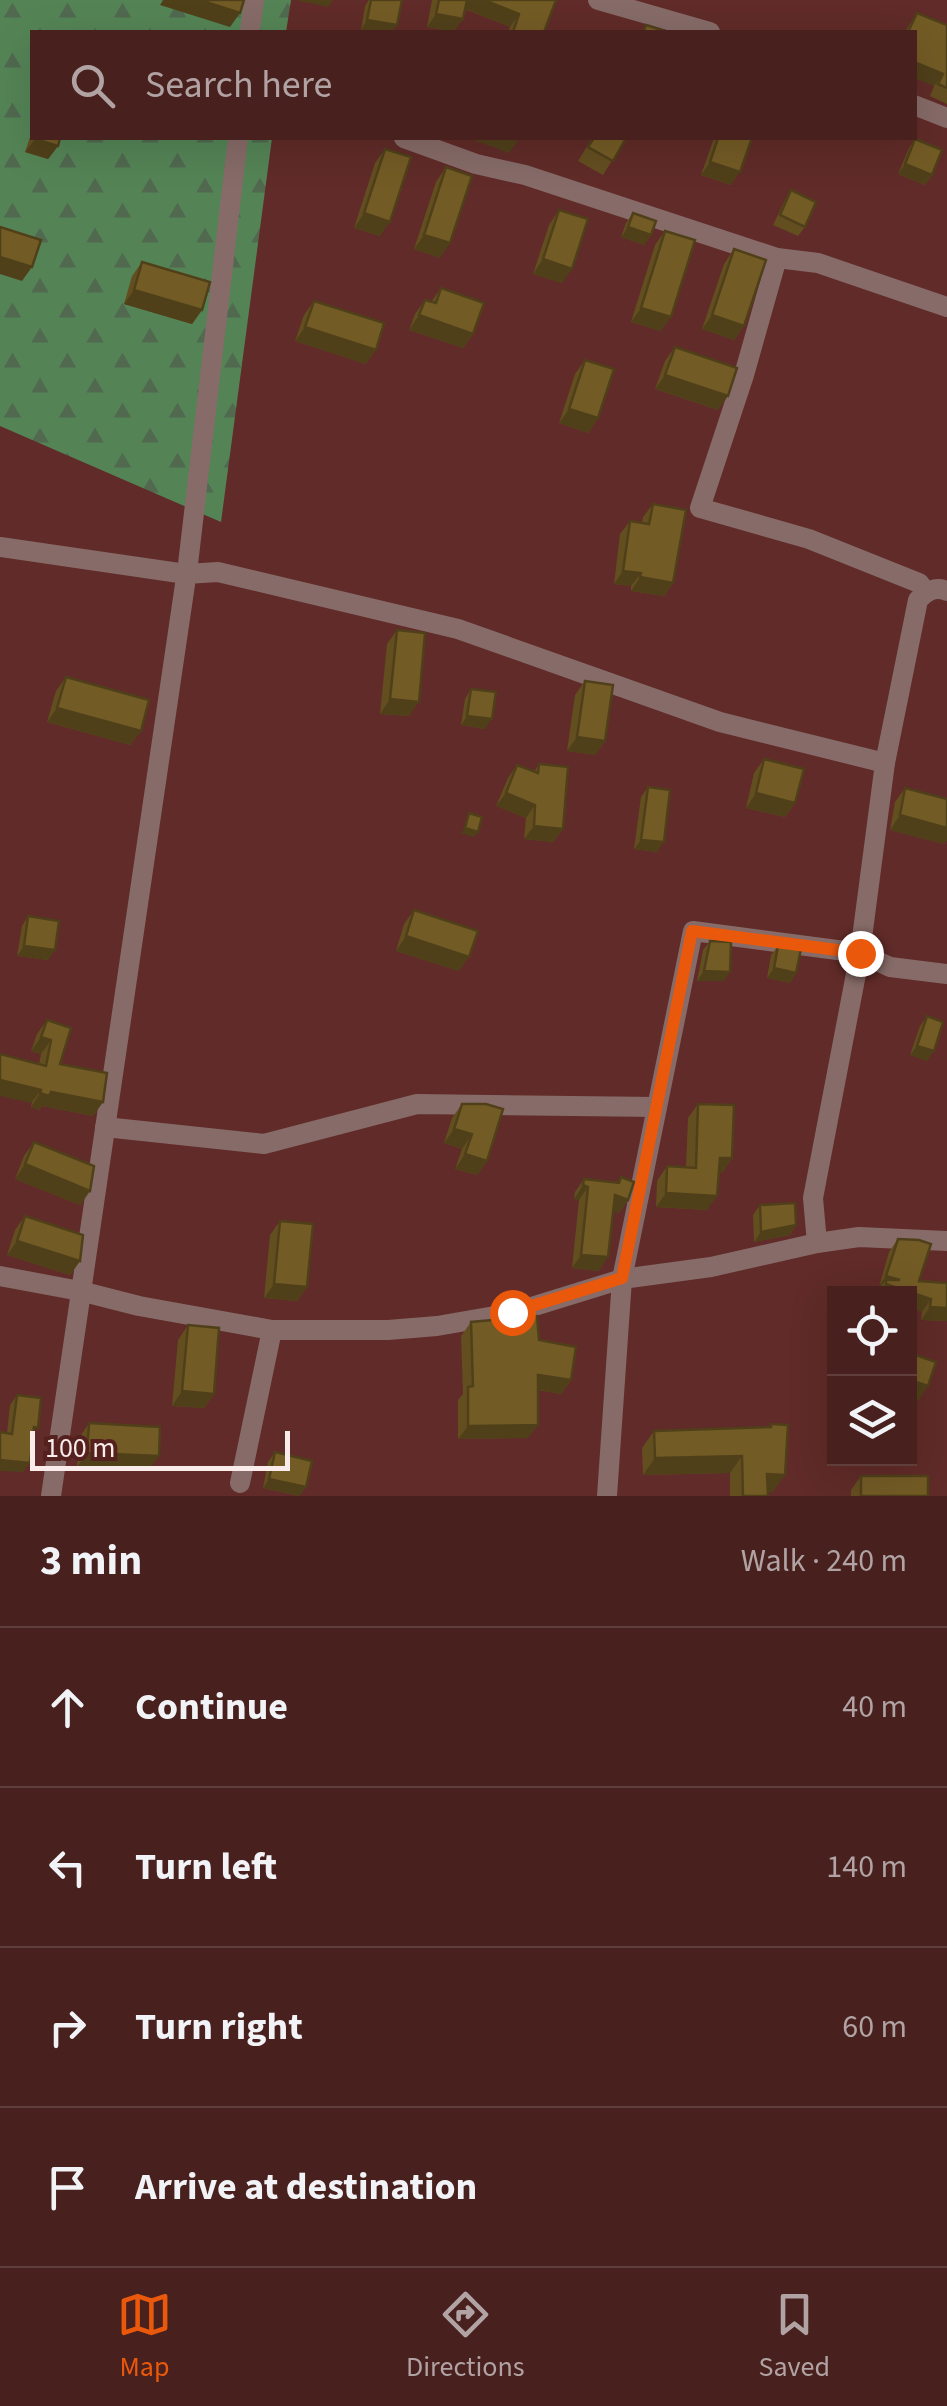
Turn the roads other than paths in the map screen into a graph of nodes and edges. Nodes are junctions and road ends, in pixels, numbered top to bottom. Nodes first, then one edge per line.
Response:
1 (254, 0) edge
2 (598, 0) edge
3 (250, 30) edge
4 (703, 30) edge
5 (917, 105) edge
6 (947, 118) edge
7 (238, 140) edge
8 (410, 140) edge
9 (777, 258) junction
10 (947, 307) edge
11 (0, 547) edge
12 (186, 574) junction
13 (936, 592) edge
14 (886, 763) junction
15 (860, 953) junction
16 (947, 974) edge
17 (656, 1106) junction
18 (104, 1127) junction
19 (947, 1241) edge
20 (817, 1243) junction
21 (0, 1276) edge
22 (622, 1278) junction
23 (80, 1290) junction
24 (272, 1330) junction
25 (240, 1483) dead end
26 (51, 1496) edge
27 (607, 1496) edge

1 - 3 street
2 - 4 street
5 - 6 street
7 - 12 street
8 - 9 street
9 - 10 street
9 - 13 street
11 - 12 street
12 - 14 street
12 - 18 street
13 - 14 street
14 - 15 street
15 - 16 street
15 - 17 street
15 - 20 street
17 - 18 street
17 - 22 street
18 - 23 street
19 - 20 street
20 - 22 street
21 - 23 street
22 - 24 street
22 - 27 street
23 - 24 street
23 - 26 street
24 - 25 street

